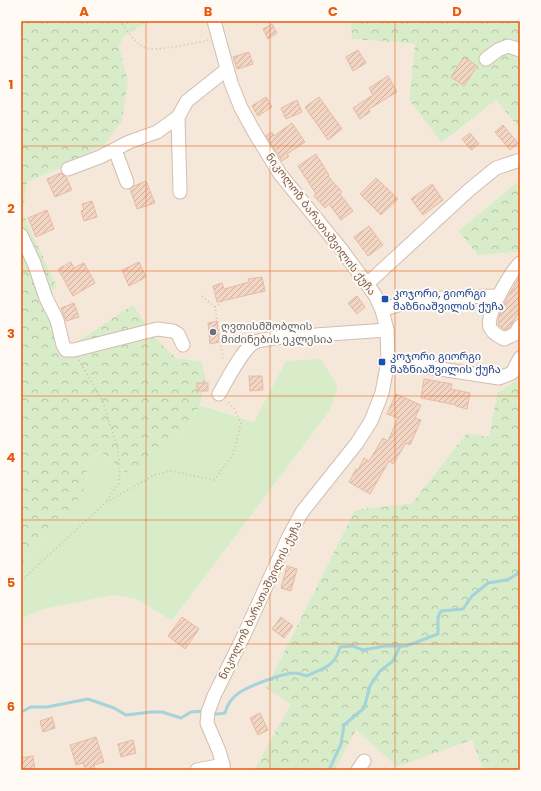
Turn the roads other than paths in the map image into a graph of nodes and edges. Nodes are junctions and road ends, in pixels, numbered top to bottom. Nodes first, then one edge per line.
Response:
1 (214, 21) edge
2 (520, 50) edge
3 (486, 59) dead end
4 (226, 70) junction
5 (178, 117) junction
6 (115, 150) junction
7 (520, 160) edge
8 (68, 169) dead end
9 (127, 182) dead end
10 (180, 192) dead end
11 (21, 235) edge
12 (520, 263) edge
13 (367, 284) junction
14 (498, 296) junction
15 (382, 310) junction
16 (520, 326) edge
17 (387, 330) junction
18 (183, 345) dead end
19 (520, 358) edge
20 (388, 361) junction
21 (219, 394) road end
22 (223, 768) edge
23 (197, 770) edge

1 - 4 street, ნიკოლოზ ბარათაშვილის ქუჩა
2 - 3 street
4 - 5 street
4 - 13 street, ნიკოლოზ ბარათაშვილის ქუჩა
5 - 6 street
5 - 10 street
6 - 8 street
6 - 9 street
7 - 13 street
11 - 18 street
12 - 14 street
13 - 15 street, ნიკოლოზ ბარათაშვილის ქუჩა
14 - 15 street
14 - 16 street
15 - 17 street, ნიკოლოზ ბარათაშვილის ქუჩა
17 - 20 street, ნიკოლოზ ბარათაშვილის ქუჩა
17 - 21 street
19 - 20 street
20 - 22 street, ნიკოლოზ ბარათაშვილის ქუჩა
22 - 23 street

